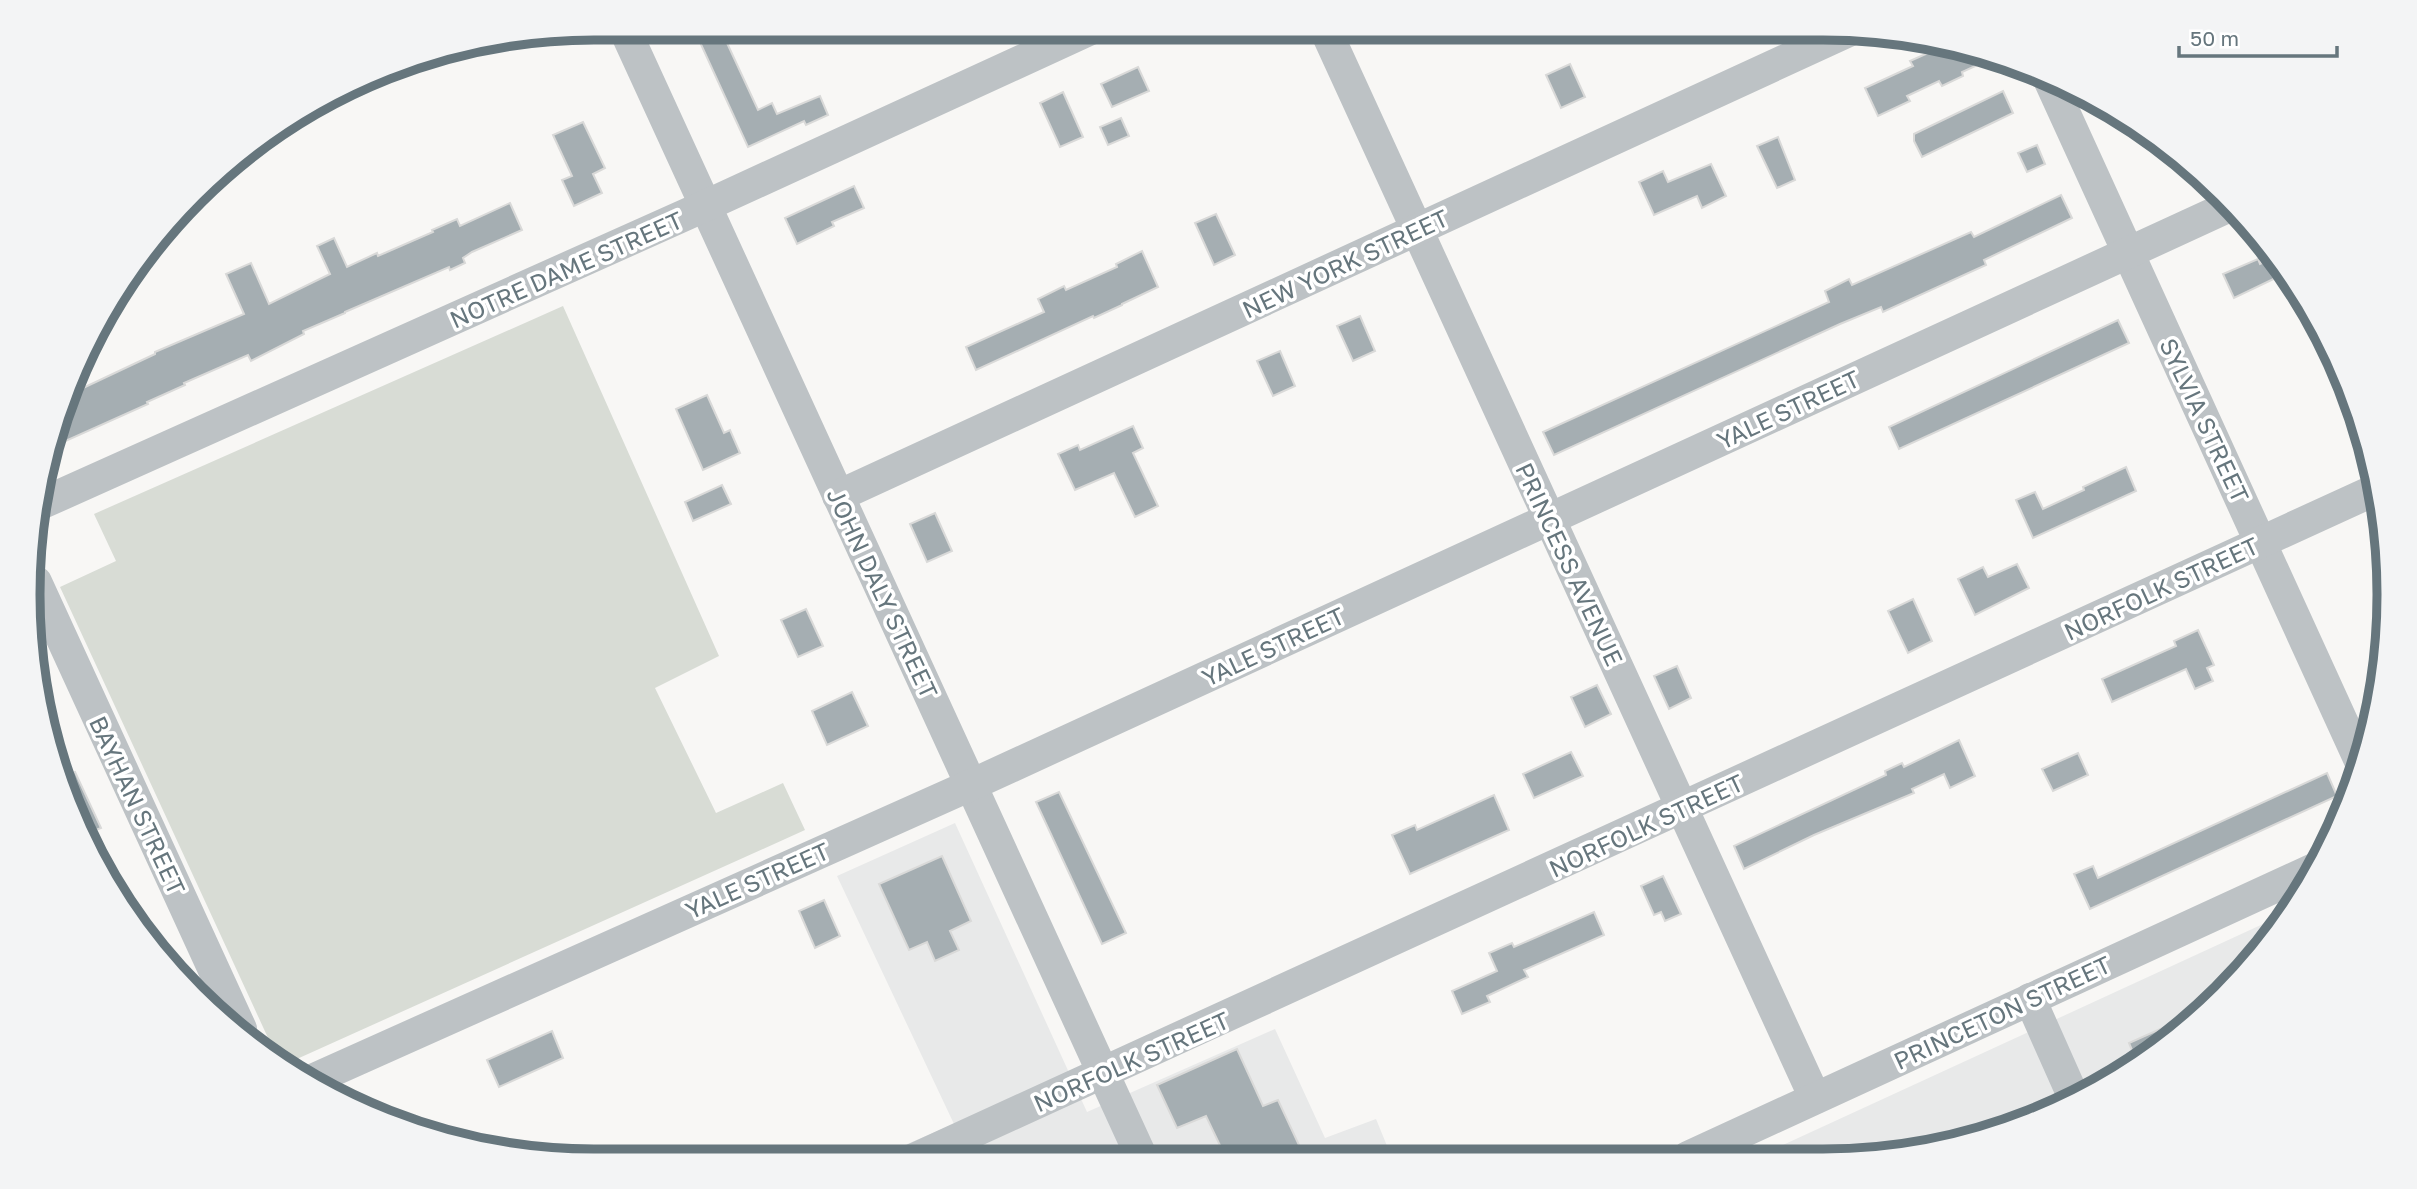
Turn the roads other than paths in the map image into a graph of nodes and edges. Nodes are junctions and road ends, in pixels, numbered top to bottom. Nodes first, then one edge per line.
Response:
1 (629, 40) edge
2 (1069, 40) edge
3 (1330, 40) edge
4 (1829, 40) edge
5 (2054, 91) edge
6 (705, 206) junction
7 (2221, 210) edge
8 (1417, 230) junction
9 (2128, 253) junction
10 (2367, 494) edge
11 (838, 496) junction
12 (49, 500) edge
13 (1549, 519) junction
14 (2261, 543) junction
15 (40, 591) edge
16 (2355, 749) edge
17 (971, 785) junction
18 (1682, 808) junction
19 (2300, 875) edge
20 (2030, 999) junction
21 (235, 1016) edge
22 (1104, 1074) junction
23 (321, 1076) edge
24 (2071, 1090) edge
25 (1815, 1098) junction
26 (942, 1149) edge
27 (1138, 1149) edge
28 (1705, 1149) edge

1 - 6 street, JOHN DALY STREET
2 - 6 street, NOTRE DAME STREET
3 - 8 street, PRINCESS AVENUE
4 - 8 street, NEW YORK STREET
5 - 9 street, SYLVIA STREET
6 - 11 street, JOHN DALY STREET
6 - 12 street, NOTRE DAME STREET
7 - 9 street, YALE STREET
8 - 11 street, NEW YORK STREET
8 - 13 street, PRINCESS AVENUE
9 - 13 street, YALE STREET
9 - 14 street, SYLVIA STREET
10 - 14 street, NORFOLK STREET
11 - 17 street, JOHN DALY STREET
13 - 17 street, YALE STREET
13 - 18 street, PRINCESS AVENUE
14 - 16 street, SYLVIA STREET
14 - 18 street, NORFOLK STREET
15 - 21 street, BAYHAN STREET
17 - 22 street, JOHN DALY STREET
17 - 23 street, YALE STREET
18 - 22 street, NORFOLK STREET
18 - 25 street, PRINCESS AVENUE
19 - 20 street, PRINCETON STREET
20 - 24 street
20 - 25 street, PRINCETON STREET
22 - 26 street, NORFOLK STREET
22 - 27 street, JOHN DALY STREET
25 - 28 street, PRINCETON STREET

